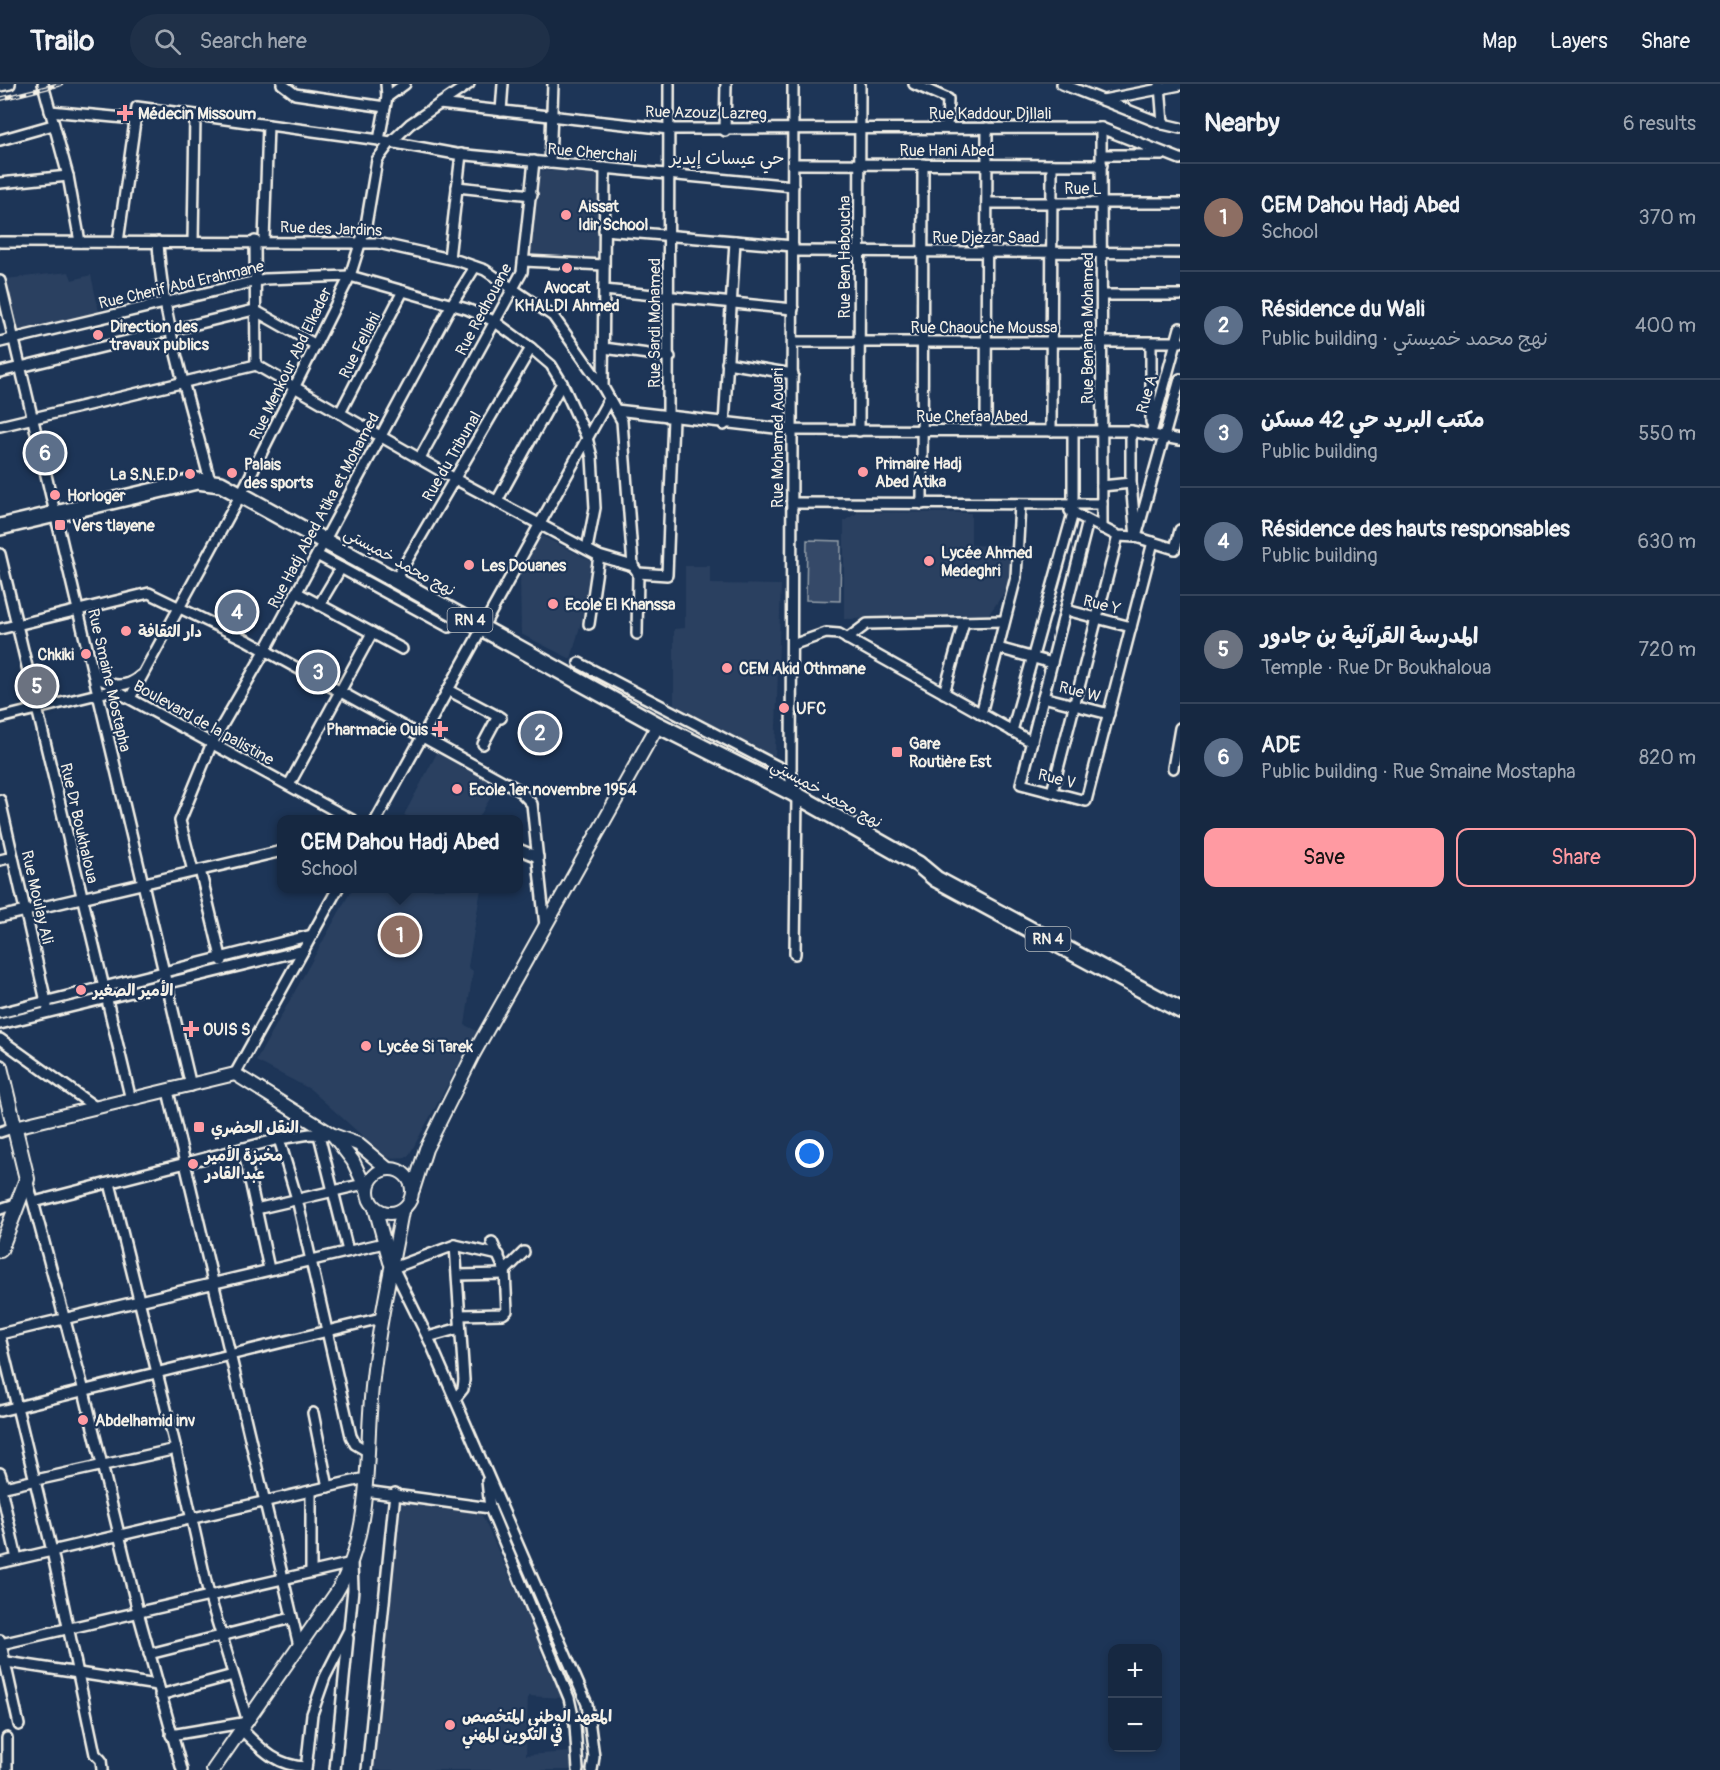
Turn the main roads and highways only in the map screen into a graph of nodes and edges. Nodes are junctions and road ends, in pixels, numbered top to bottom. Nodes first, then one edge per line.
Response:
1 (0, 527) edge
2 (918, 864) junction
3 (1180, 1000) edge
4 (1180, 1010) edge
5 (0, 1067) edge
6 (0, 1250) edge

1 - 2 main road, نهج محمد خميستي / RN 4
2 - 3 main road, RN 4
2 - 4 main road, RN 4
5 - 6 main road

